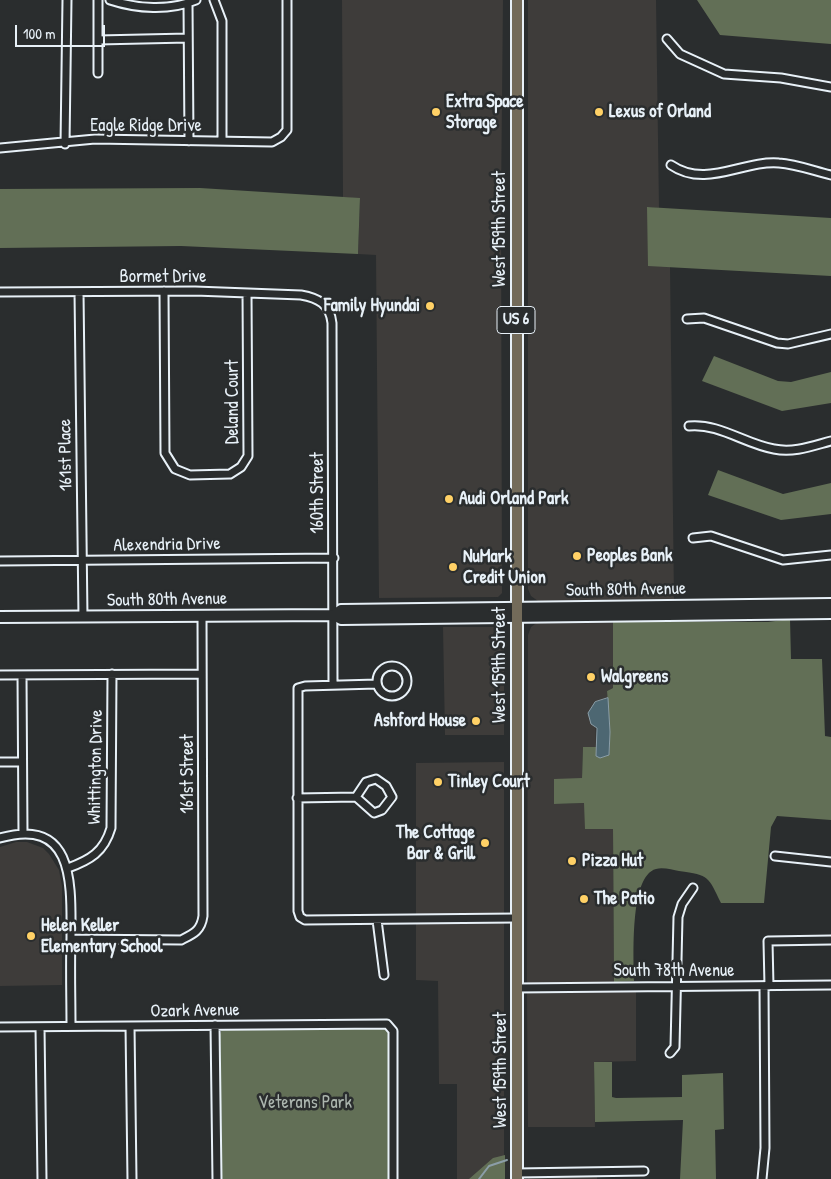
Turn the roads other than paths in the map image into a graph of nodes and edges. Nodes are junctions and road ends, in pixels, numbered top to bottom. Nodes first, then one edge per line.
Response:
1 (67, 0) edge
2 (98, 0) edge
3 (110, 0) edge
4 (196, 0) edge
5 (214, 0) edge
6 (287, 0) edge
7 (516, 0) edge
8 (188, 3) junction
9 (188, 38) junction
10 (667, 39) dead end
11 (98, 40) junction
12 (98, 73) dead end
13 (831, 87) edge
14 (189, 140) junction
15 (222, 141) junction
16 (65, 144) junction
17 (0, 148) edge
18 (671, 165) dead end
19 (831, 175) edge
20 (164, 291) junction
21 (0, 292) edge
22 (79, 292) junction
23 (247, 293) junction
24 (323, 304) joint
25 (687, 319) dead end
26 (831, 334) edge
27 (689, 426) dead end
28 (831, 441) edge
29 (693, 538) dead end
30 (831, 554) edge
31 (334, 558) junction
32 (0, 561) edge
33 (82, 561) junction
34 (831, 604) edge
35 (516, 607) junction
36 (831, 613) edge
37 (334, 615) junction
38 (202, 616) junction
39 (0, 617) edge
40 (83, 617) junction
41 (516, 618) junction
42 (112, 674) junction
43 (202, 674) junction
44 (0, 675) edge
45 (22, 675) junction
46 (377, 684) junction
47 (333, 685) junction
48 (0, 762) edge
49 (22, 762) junction
50 (356, 797) junction
51 (297, 798) junction
52 (23, 833) junction
53 (0, 838) edge
54 (775, 856) dead end
55 (831, 862) edge
56 (68, 868) junction
57 (694, 888) dead end
58 (516, 918) junction
59 (377, 920) junction
60 (70, 939) junction
61 (831, 940) edge
62 (384, 975) dead end
63 (831, 985) edge
64 (677, 986) junction
65 (767, 986) junction
66 (517, 988) junction
67 (215, 1025) junction
68 (71, 1026) junction
69 (130, 1026) junction
70 (0, 1027) edge
71 (40, 1027) junction
72 (670, 1054) dead end
73 (644, 1171) dead end
74 (517, 1176) edge
75 (42, 1179) edge
76 (132, 1179) edge
77 (218, 1179) edge
78 (393, 1179) edge
79 (762, 1179) edge

1 - 16 street
2 - 11 street
3 - 8 street
4 - 8 street
5 - 15 street
6 - 15 street, Eagle Ridge Drive
7 - 35 main road, West 159th Street / US 6
8 - 9 street
9 - 11 street
9 - 14 street
10 - 13 street
11 - 12 street
14 - 15 street, Eagle Ridge Drive
14 - 16 street, Eagle Ridge Drive
16 - 17 street, Eagle Ridge Drive
18 - 19 street
20 - 22 street, Bormet Drive
20 - 23 street, Bormet Drive
20 - 23 street, Deland Court
21 - 22 street, Bormet Drive
22 - 33 street, 161st Place
23 - 24 street, Bormet Drive
24 - 31 street, 160th Street
25 - 26 street
27 - 28 street
29 - 30 street
31 - 33 street, Alexendria Drive
31 - 37 street, 160th Street
32 - 33 street, Alexendria Drive
33 - 40 street, 161st Place
34 - 35 street, South 80th Avenue
35 - 37 street, South 80th Avenue
35 - 41 main road, West 159th Street / US 6
36 - 41 street, South 80th Avenue
37 - 38 street, South 80th Avenue
37 - 41 street, South 80th Avenue
37 - 47 street, 160th Street
38 - 40 street, South 80th Avenue
38 - 43 street, 161st Street
39 - 40 street, South 80th Avenue
41 - 58 main road, West 159th Street / US 6
42 - 43 street
42 - 45 street
42 - 56 street, Whittington Drive
43 - 60 street, 161st Street
44 - 45 street
45 - 49 street
46 - 46 street
46 - 47 street
47 - 51 street
48 - 49 street
49 - 52 street
50 - 50 street
50 - 51 street
51 - 59 street
52 - 53 street
52 - 56 street
54 - 55 street
56 - 60 street
57 - 64 street
58 - 59 street
58 - 66 main road, West 159th Street / US 6
59 - 62 street
60 - 68 street
61 - 65 street
63 - 65 street, South 78th Avenue
64 - 65 street, South 78th Avenue
64 - 66 street, South 78th Avenue
64 - 72 street
65 - 79 street
66 - 74 main road, West 159th Street / US 6
67 - 69 street, Ozark Avenue
67 - 77 street
67 - 78 street, Ozark Avenue
68 - 69 street, Ozark Avenue
68 - 71 street, Ozark Avenue
69 - 76 street
70 - 71 street, Ozark Avenue
71 - 75 street
73 - 74 street

